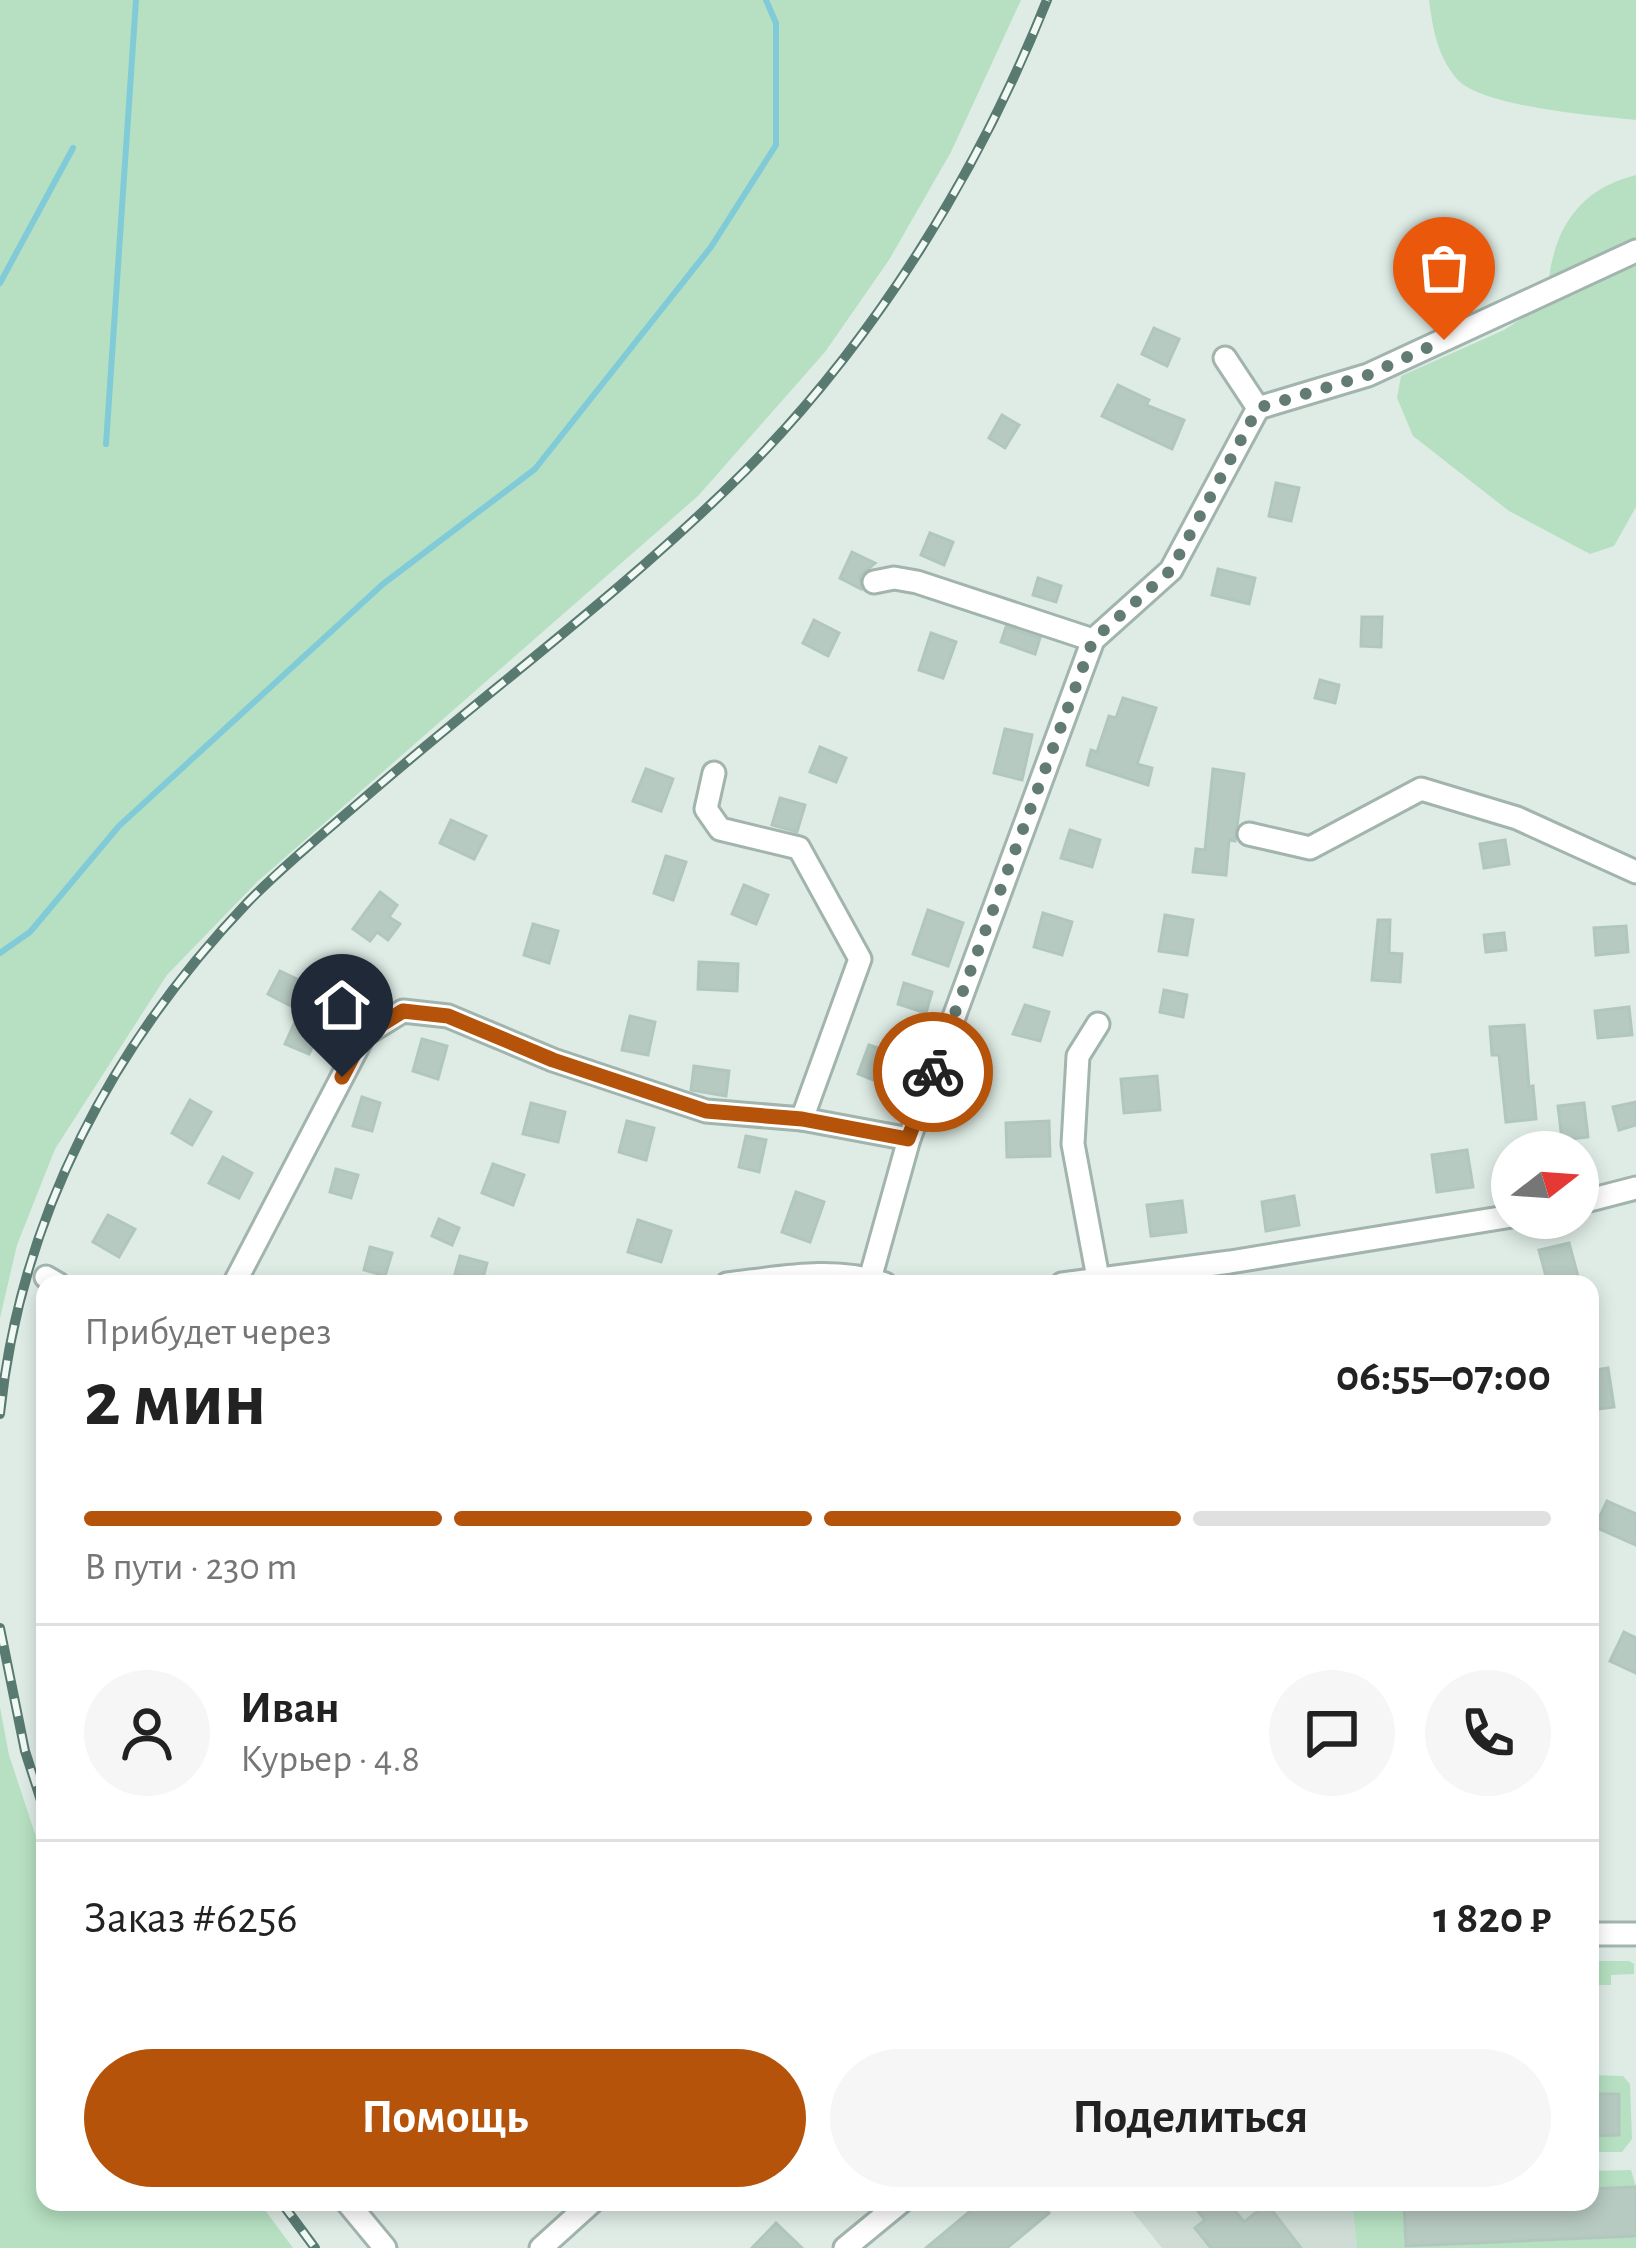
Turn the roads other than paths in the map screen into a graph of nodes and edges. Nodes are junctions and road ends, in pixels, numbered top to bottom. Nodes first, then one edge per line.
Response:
1 (1636, 251) edge
2 (1225, 358) dead end
3 (1258, 408) junction
4 (874, 582) dead end
5 (1093, 640) junction
6 (714, 773) dead end
7 (1249, 834) dead end
8 (1636, 872) edge
9 (1098, 1024) dead end
10 (802, 1119) junction
11 (908, 1139) junction
12 (1636, 1189) edge
13 (1599, 1198) edge
14 (1491, 1220) edge
15 (1229, 1273) edge
16 (239, 1275) edge
17 (879, 1275) edge
18 (1098, 1275) edge
19 (1164, 1275) edge
20 (1599, 1934) edge
21 (1636, 1934) edge
22 (354, 2211) edge
23 (582, 2211) edge
24 (890, 2211) edge
25 (385, 2248) edge
26 (542, 2248) edge
27 (844, 2248) edge

1 - 3 street
2 - 3 street
3 - 5 street
4 - 5 street
5 - 11 street
6 - 10 street
7 - 8 street
9 - 18 street
10 - 11 street
10 - 16 street
11 - 17 street
12 - 13 street
14 - 15 street
15 - 19 street
20 - 21 street
22 - 25 street
23 - 26 street
24 - 27 street

